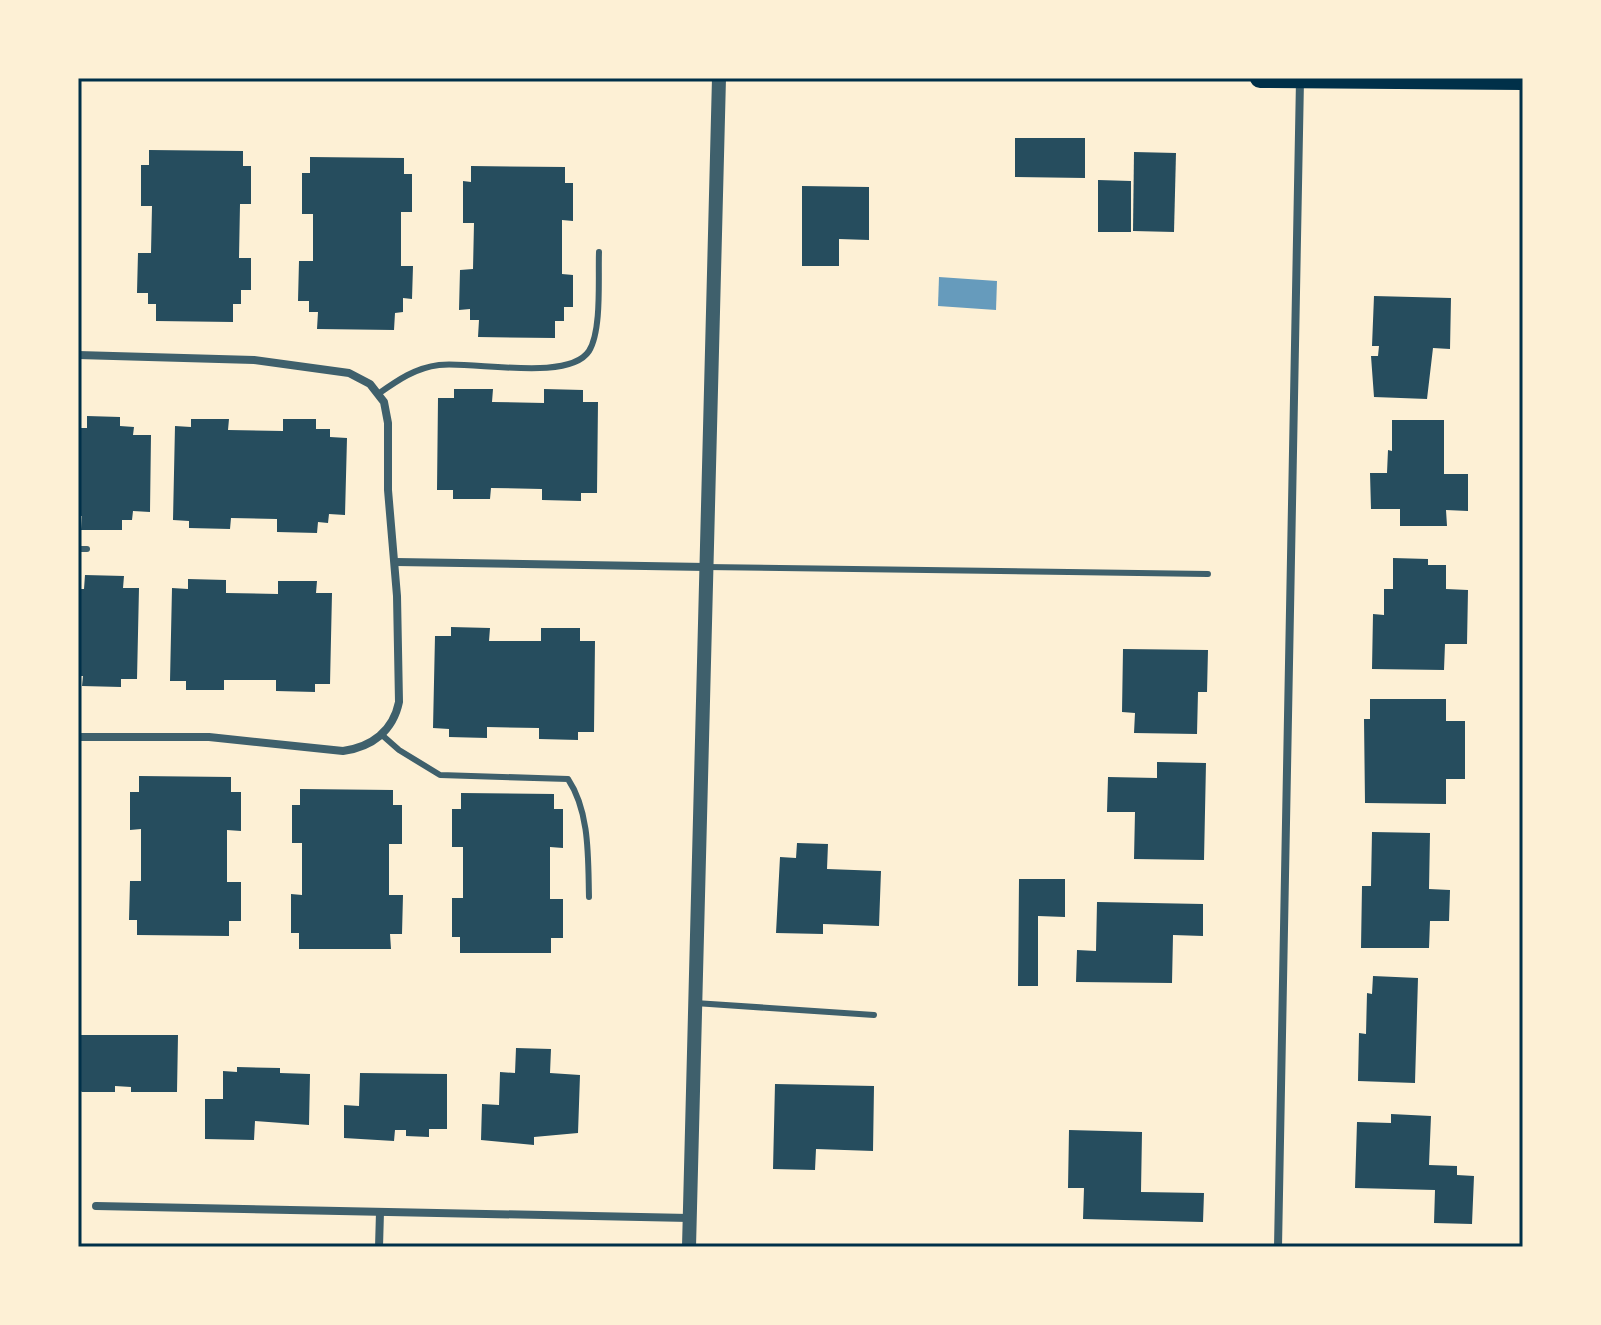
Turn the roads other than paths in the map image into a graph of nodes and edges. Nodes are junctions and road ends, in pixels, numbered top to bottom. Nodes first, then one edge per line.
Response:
1 (719, 78) edge
2 (1260, 78) edge
3 (1300, 79) edge
4 (1523, 80) edge
5 (599, 252) dead end
6 (78, 355) edge
7 (378, 394) junction
8 (78, 549) edge
9 (87, 549) dead end
10 (396, 562) junction
11 (706, 567) junction
12 (1208, 574) dead end
13 (382, 735) junction
14 (78, 737) edge
15 (589, 897) dead end
16 (694, 1003) junction
17 (874, 1015) dead end
18 (96, 1206) dead end
19 (380, 1212) junction
20 (689, 1218) junction
21 (379, 1247) edge
22 (689, 1247) edge
23 (1278, 1247) edge

1 - 11 street
2 - 3 main road
3 - 4 main road
3 - 23 street
5 - 7 lane
6 - 7 street
7 - 10 street
8 - 9 lane
10 - 11 street
10 - 13 street
11 - 12 lane
11 - 16 street
13 - 14 street
13 - 15 lane
16 - 17 lane
16 - 20 street
18 - 19 street
19 - 20 street
19 - 21 street
20 - 22 street

